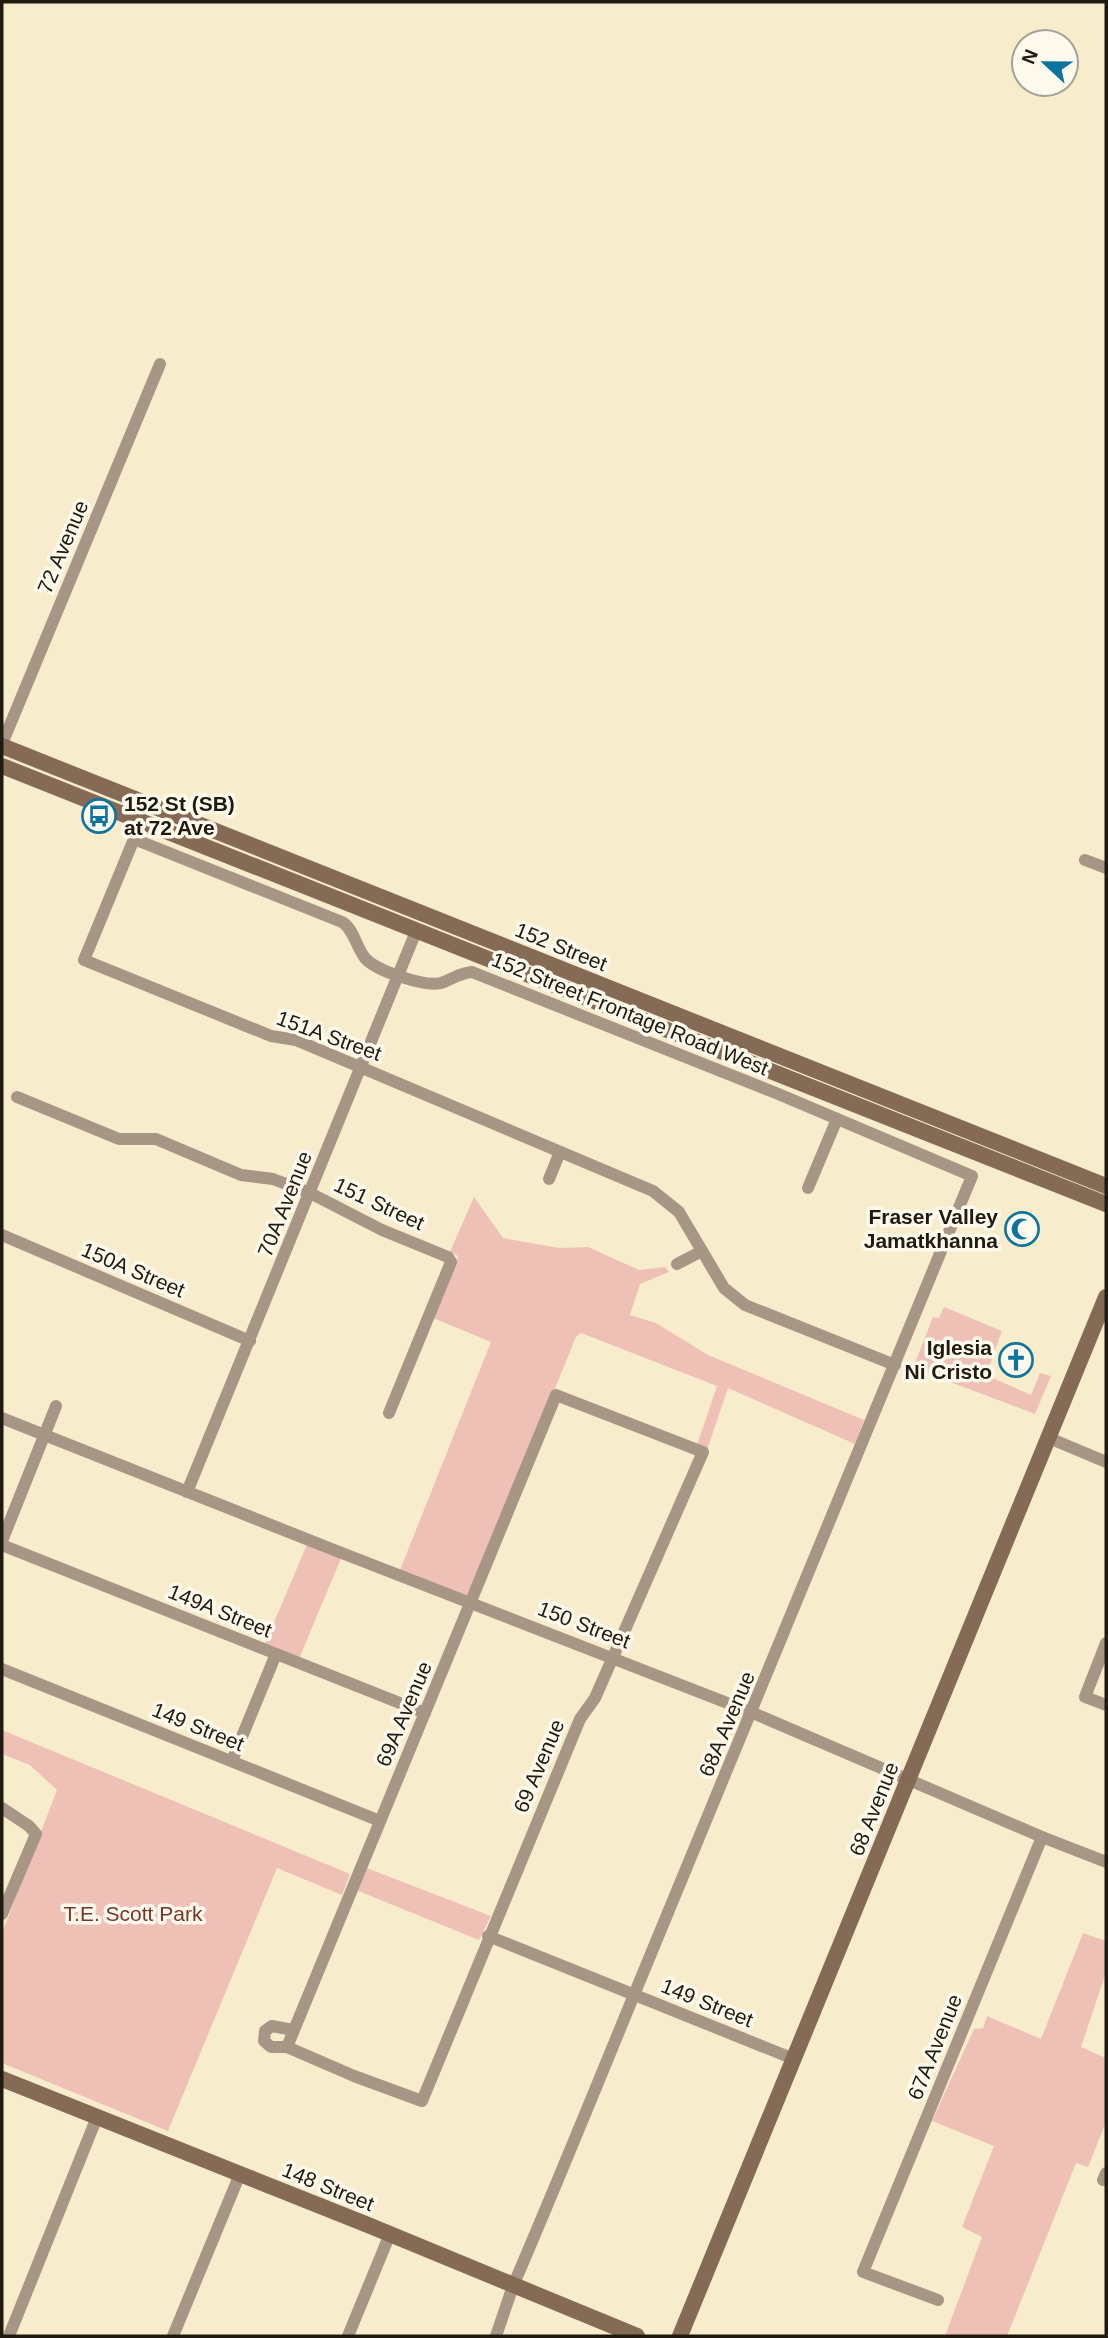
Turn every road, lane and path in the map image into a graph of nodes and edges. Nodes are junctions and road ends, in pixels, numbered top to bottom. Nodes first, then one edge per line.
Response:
1 (160, 364) dead end
2 (2, 745) edge
3 (2, 766) edge
4 (1085, 860) dead end
5 (1106, 868) edge
6 (417, 929) junction
7 (495, 944) junction
8 (84, 960) joint
9 (399, 976) junction
10 (362, 1067) junction
11 (17, 1097) dead end
12 (837, 1119) junction
13 (559, 1152) junction
14 (972, 1176) joint
15 (549, 1179) dead end
16 (1106, 1186) edge
17 (808, 1188) dead end
18 (310, 1193) junction
19 (1106, 1204) edge
20 (2, 1235) edge
21 (702, 1251) junction
22 (677, 1264) dead end
23 (1106, 1297) edge
24 (250, 1341) junction
25 (895, 1365) junction
26 (556, 1395) joint
27 (56, 1406) dead end
28 (389, 1413) dead end
29 (2, 1418) edge
30 (44, 1434) junction
31 (1049, 1438) junction
32 (1106, 1462) edge
33 (187, 1492) junction
34 (2, 1543) edge
35 (471, 1602) junction
36 (1106, 1643) edge
37 (276, 1654) junction
38 (614, 1657) junction
39 (2, 1669) edge
40 (1106, 1705) edge
41 (425, 1713) junction
42 (753, 1713) junction
43 (232, 1761) junction
44 (909, 1779) junction
45 (2, 1808) edge
46 (380, 1821) junction
47 (1042, 1837) junction
48 (1106, 1862) edge
49 (2, 1914) edge
50 (488, 1936) junction
51 (635, 1995) junction
52 (293, 2030) junction
53 (287, 2047) junction
54 (794, 2059) junction
55 (2, 2079) edge
56 (97, 2117) junction
57 (240, 2174) junction
58 (390, 2234) junction
59 (513, 2286) junction
60 (938, 2300) dead end
61 (9, 2336) edge
62 (173, 2336) edge
63 (348, 2336) edge
64 (496, 2336) edge
65 (637, 2336) edge
66 (680, 2336) edge

1 - 2 street, 72 Avenue
2 - 7 main road, 152 Street
3 - 6 main road, 152 Street
4 - 5 street
6 - 7 main road
6 - 9 street, 70A Avenue
6 - 19 main road, 152 Street
7 - 16 main road, 152 Street
8 - 9 street, 152 Street Frontage Road West
8 - 10 street, 151A Street
9 - 10 street, 70A Avenue
9 - 12 street, 152 Street Frontage Road West
10 - 13 street, 151A Street
10 - 18 street, 70A Avenue
11 - 18 street, 151 Street
12 - 14 street, 152 Street Frontage Road West
12 - 17 street
13 - 15 street
13 - 21 street, 151A Street
14 - 25 street, 68A Avenue
18 - 24 street, 70A Avenue
18 - 28 street, 151 Street
20 - 24 street, 150A Street
21 - 22 street
21 - 25 street, 151A Street
23 - 31 main road, 68 Avenue
24 - 33 street, 70A Avenue
25 - 42 street, 68A Avenue
26 - 35 street, 69A Avenue
26 - 38 street, 69 Avenue
27 - 30 street
29 - 30 street, 150 Street
30 - 33 street, 150 Street
30 - 34 street
31 - 32 street
31 - 44 main road, 68 Avenue
33 - 35 street, 150 Street
34 - 37 street, 149A Street
35 - 38 street, 150 Street
35 - 41 street, 69A Avenue
36 - 40 street
37 - 41 street, 149A Street
37 - 43 street
38 - 42 street, 150 Street
38 - 50 street, 69 Avenue
39 - 43 street, 149 Street
41 - 46 street, 69A Avenue
42 - 44 street, 150 Street
42 - 51 street, 68A Avenue
43 - 46 street, 149 Street
44 - 47 street, 150 Street
44 - 54 main road, 68 Avenue
45 - 49 street
46 - 52 street, 69A Avenue
47 - 48 street, 150 Street
47 - 60 street, 67A Avenue
50 - 51 street, 149 Street
50 - 53 street, 69 Avenue
51 - 54 street, 149 Street
51 - 59 street, 68A Avenue
52 - 53 street, 69A Avenue
52 - 53 street
54 - 66 main road, 68 Avenue
55 - 56 main road, 148 Street
56 - 57 main road, 148 Street
56 - 61 street
57 - 58 main road, 148 Street
57 - 62 street
58 - 59 main road, 148 Street
58 - 63 street
59 - 64 street, 68A Avenue
59 - 65 main road, 148 Street

